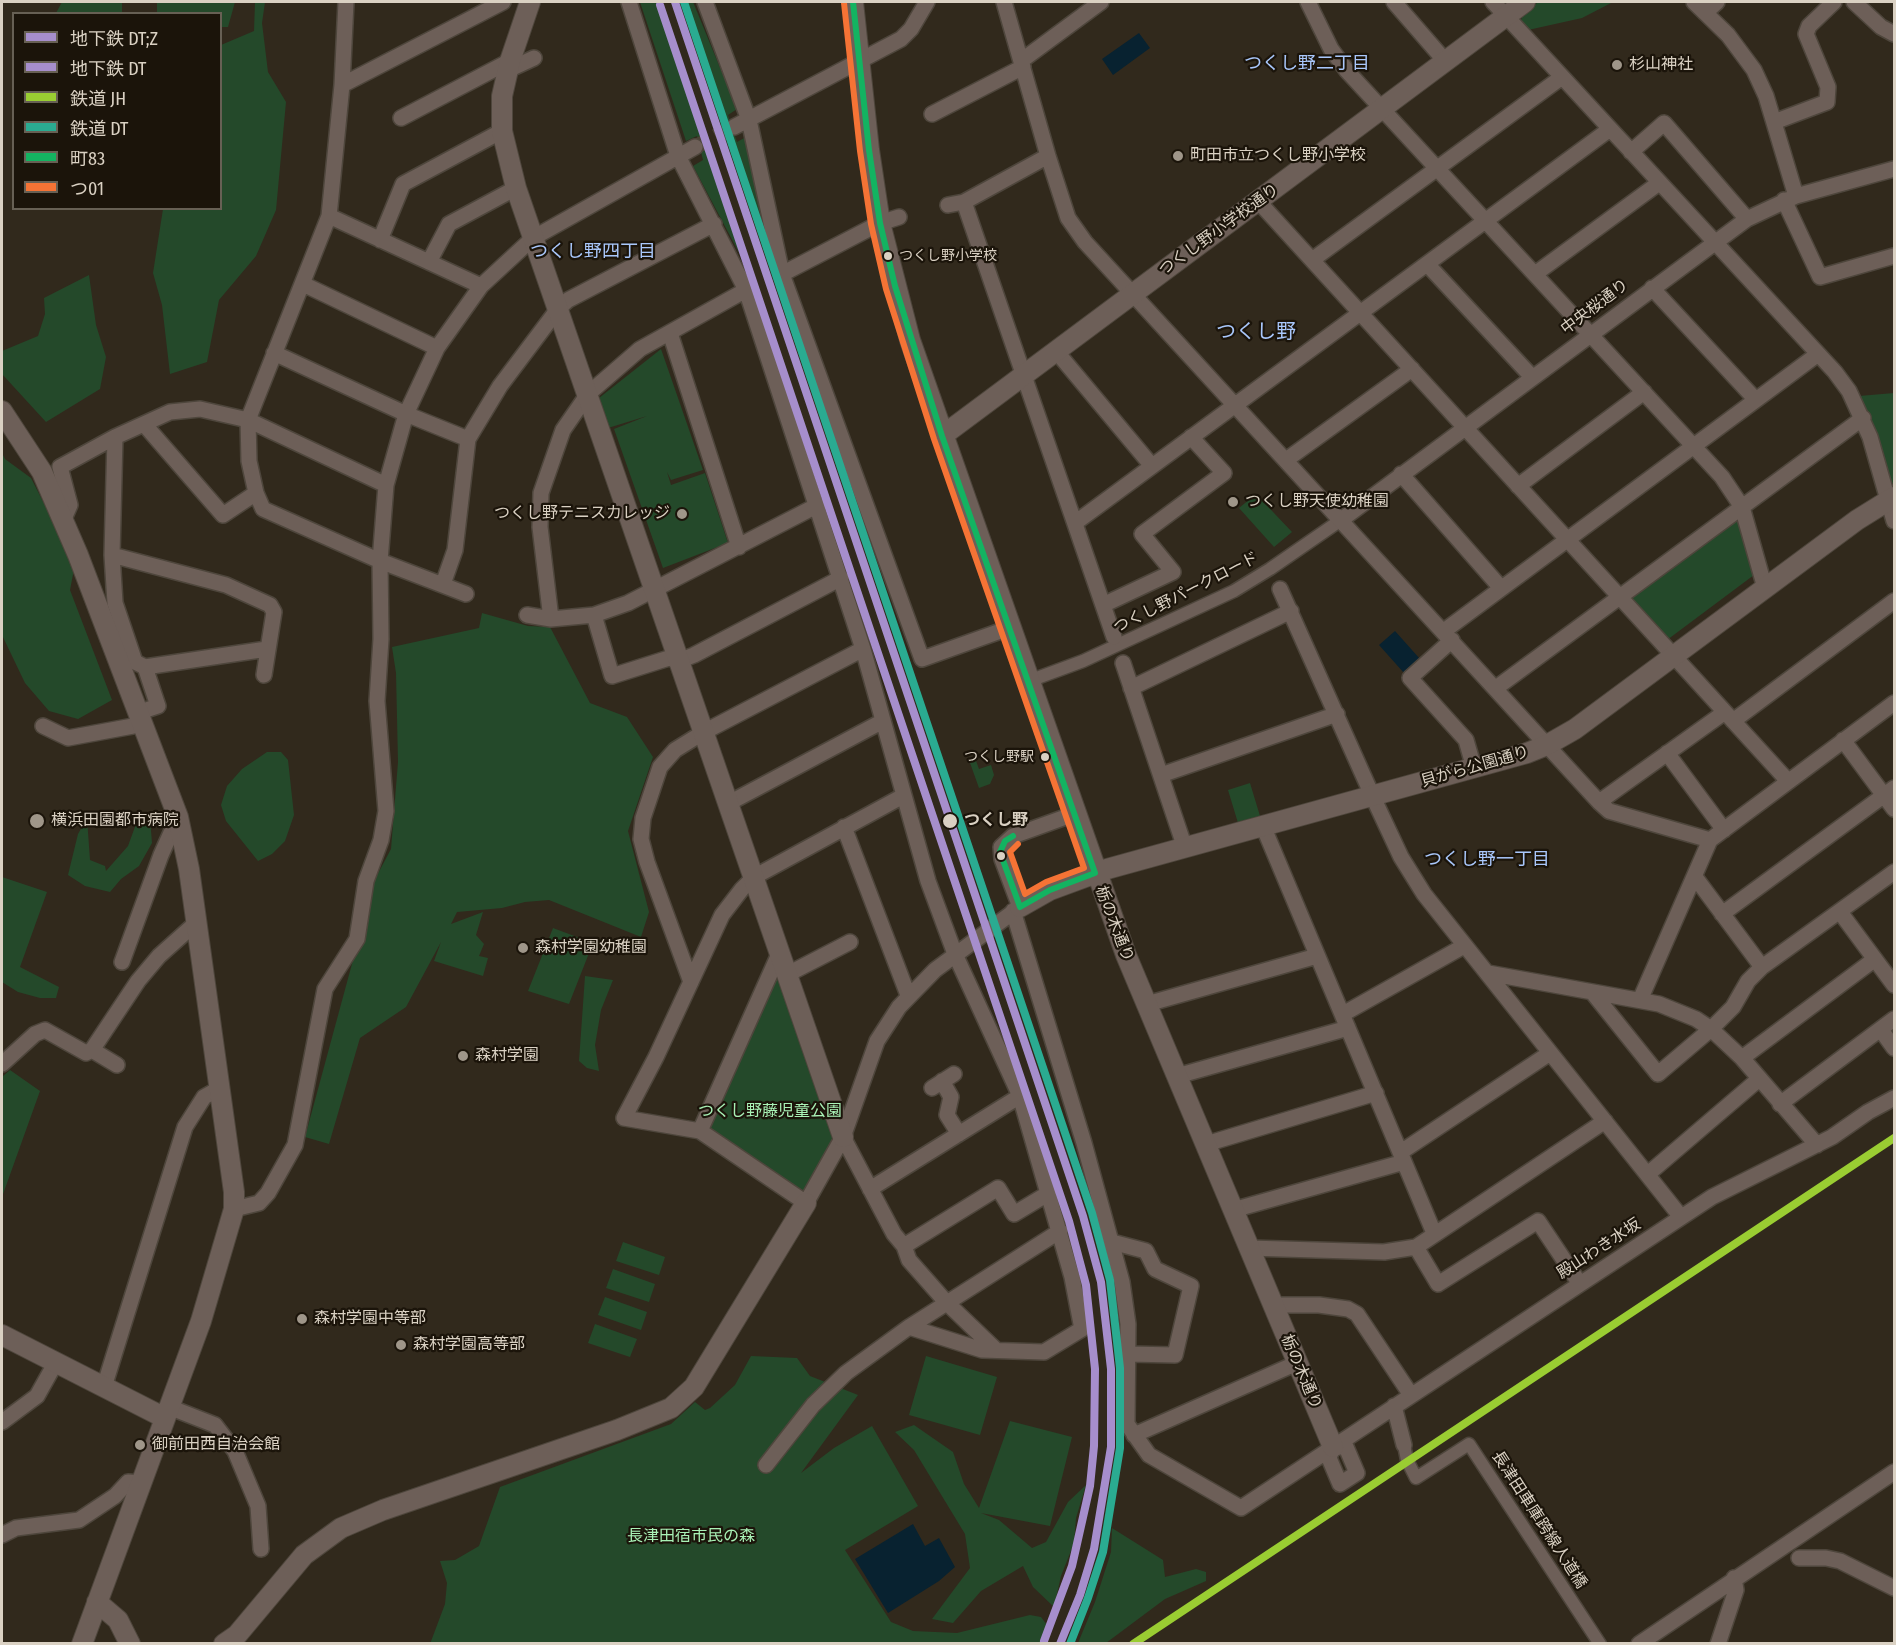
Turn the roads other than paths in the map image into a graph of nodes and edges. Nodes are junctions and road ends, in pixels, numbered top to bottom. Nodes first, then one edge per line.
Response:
1 (346, 2) edge
2 (504, 2) edge
3 (530, 2) edge
4 (629, 2) edge
5 (705, 2) edge
6 (853, 2) edge
7 (927, 2) edge
8 (1004, 2) edge
9 (1101, 2) edge
10 (1308, 2) edge
11 (1394, 2) edge
12 (1493, 2) edge
13 (1525, 2) edge
14 (1694, 2) edge
15 (1717, 2) edge
16 (1834, 2) edge
17 (1854, 2) edge
18 (1706, 13) junction
19 (1507, 17) junction
20 (1894, 34) edge
21 (534, 58) dead end
22 (859, 62) junction
23 (1446, 62) junction
24 (1022, 64) junction
25 (509, 66) junction
26 (1562, 77) junction
27 (342, 85) junction
28 (1383, 109) junction
29 (932, 114) dead end
30 (401, 118) dead end
31 (749, 120) junction
32 (1774, 122) junction
33 (734, 127) tunnel mouth
34 (1610, 129) junction
35 (502, 131) junction
36 (695, 147) tunnel mouth
37 (1631, 152) junction
38 (678, 156) junction
39 (1048, 156) junction
40 (1437, 168) junction
41 (1894, 169) edge
42 (1659, 183) junction
43 (516, 188) junction
44 (1790, 198) junction
45 (1258, 201) junction
46 (964, 202) junction
47 (948, 205) dead end
48 (329, 216) junction
49 (899, 217) dead end
50 (1747, 219) junction
51 (1485, 221) junction
52 (880, 223) junction
53 (714, 224) junction
54 (533, 238) junction
55 (380, 240) junction
56 (1714, 242) junction
57 (1894, 256) edge
58 (1312, 260) junction
59 (429, 262) junction
60 (1427, 264) junction
61 (782, 274) junction
62 (1535, 274) junction
63 (303, 284) junction
64 (481, 286) junction
65 (1652, 288) junction
66 (746, 290) junction
67 (1133, 294) junction
68 (558, 309) junction
69 (1360, 313) junction
70 (670, 333) junction
71 (1590, 334) junction
72 (437, 348) junction
73 (1056, 351) junction
74 (274, 353) junction
75 (1818, 354) junction
76 (1412, 369) junction
77 (1023, 375) junction
78 (1532, 377) junction
79 (1644, 392) junction
80 (588, 394) junction
81 (1756, 400) junction
82 (1235, 405) junction
83 (2, 411) edge
84 (406, 414) junction
85 (1863, 418) junction
86 (248, 420) junction
87 (144, 424) junction
88 (1465, 427) junction
89 (942, 436) junction
90 (115, 437) junction
91 (1191, 437) junction
92 (468, 439) junction
93 (1693, 446) junction
94 (1286, 460) junction
95 (1152, 466) junction
96 (1401, 474) junction
97 (386, 485) junction
98 (1518, 486) junction
99 (256, 493) junction
100 (1892, 498) edge
101 (818, 505) junction
102 (1742, 507) junction
103 (1341, 519) junction
104 (63, 521) junction
105 (1894, 521) edge
106 (1075, 523) junction
107 (1567, 539) junction
108 (739, 548) junction
109 (112, 555) junction
110 (380, 561) junction
111 (1270, 569) junction
112 (841, 578) junction
113 (444, 584) junction
114 (1501, 588) junction
115 (1765, 588) junction
116 (1280, 589) joint
117 (654, 591) junction
118 (466, 594) dead end
119 (1620, 597) junction
120 (1894, 601) edge
121 (1103, 605) junction
122 (1291, 611) junction
123 (527, 615) dead end
124 (594, 615) junction
125 (551, 619) junction
126 (1009, 627) junction
127 (1448, 636) junction
128 (1115, 641) junction
129 (267, 649) junction
130 (863, 649) junction
131 (1674, 656) junction
132 (679, 661) junction
133 (1123, 663) joint
134 (145, 667) junction
135 (264, 675) dead end
136 (1037, 678) dead end
137 (1131, 688) junction
138 (1496, 688) junction
139 (1894, 703) edge
140 (1338, 714) junction
141 (1729, 716) junction
142 (142, 718) junction
143 (883, 722) junction
144 (43, 726) dead end
145 (704, 732) junction
146 (1843, 740) junction
147 (1547, 745) junction
148 (1667, 753) junction
149 (1474, 768) junction
150 (1161, 775) junction
151 (1788, 781) junction
152 (1890, 792) edge
153 (903, 795) junction
154 (1372, 795) junction
155 (1599, 802) junction
156 (729, 803) junction
157 (1894, 809) edge
158 (1074, 814) junction
159 (178, 817) junction
160 (844, 826) junction
161 (1263, 826) junction
162 (1724, 830) junction
163 (1710, 840) junction
164 (1185, 848) junction
165 (1894, 872) edge
166 (1095, 873) junction
167 (754, 877) junction
168 (1695, 877) junction
169 (1013, 911) junction
170 (1840, 912) junction
171 (1722, 914) junction
172 (197, 922) junction
173 (850, 942) dead end
174 (1464, 946) junction
175 (960, 951) junction
176 (779, 954) junction
177 (1317, 956) junction
178 (1875, 959) junction
179 (122, 962) dead end
180 (1762, 967) junction
181 (1488, 973) junction
182 (788, 974) junction
183 (691, 982) junction
184 (1894, 985) edge
185 (1593, 993) junction
186 (908, 995) junction
187 (1640, 1000) junction
188 (1147, 1004) junction
189 (1894, 1019) edge
190 (1346, 1021) junction
191 (1711, 1029) junction
192 (1881, 1030) junction
193 (1894, 1048) edge
194 (92, 1050) junction
195 (1550, 1053) junction
196 (1742, 1058) junction
197 (2, 1064) edge
198 (117, 1065) dead end
199 (1177, 1076) junction
200 (1759, 1079) junction
201 (943, 1081) dead end
202 (220, 1088) junction
203 (1376, 1093) junction
204 (1020, 1096) junction
205 (1894, 1098) edge
206 (1780, 1104) junction
207 (1605, 1121) junction
208 (700, 1131) junction
209 (959, 1134) junction
210 (843, 1137) junction
211 (1206, 1144) junction
212 (1817, 1145) junction
213 (1402, 1157) junction
214 (1648, 1174) junction
215 (870, 1189) junction
216 (1049, 1193) junction
217 (806, 1203) junction
218 (234, 1209) junction
219 (1233, 1210) junction
220 (1681, 1217) junction
221 (1060, 1231) junction
222 (1434, 1233) junction
223 (1112, 1242) junction
224 (904, 1246) junction
225 (1416, 1247) junction
226 (1249, 1248) junction
227 (1580, 1284) junction
228 (946, 1302) junction
229 (1273, 1305) junction
230 (909, 1326) junction
231 (2, 1335) edge
232 (995, 1349) junction
233 (1129, 1354) junction
234 (56, 1362) junction
235 (1297, 1363) junction
236 (104, 1387) junction
237 (1411, 1395) junction
238 (1394, 1406) junction
239 (167, 1413) junction
240 (2, 1422) edge
241 (1134, 1435) junction
242 (1404, 1445) joint
243 (1333, 1447) junction
244 (766, 1465) dead end
245 (1894, 1472) edge
246 (142, 1483) junction
247 (2, 1534) edge
248 (261, 1549) dead end
249 (1799, 1558) dead end
250 (1734, 1578) junction
251 (1894, 1588) edge
252 (97, 1602) junction
253 (82, 1644) edge
254 (130, 1644) edge
255 (224, 1644) edge
256 (1600, 1644) edge
257 (1639, 1644) edge
258 (1719, 1644) edge

1 - 27 street
2 - 27 street
3 - 25 street
4 - 38 street
5 - 31 street
6 - 22 street, 栃の木通り
7 - 22 street
8 - 24 street
9 - 24 street
10 - 28 street
11 - 23 street
12 - 19 street
13 - 19 street, つくし野小学校通り
14 - 18 street
15 - 18 street
16 - 32 street
17 - 20 street
18 - 32 street
19 - 23 street, つくし野小学校通り
19 - 26 street
21 - 25 street
22 - 31 street
22 - 52 street, 栃の木通り
23 - 28 street, つくし野小学校通り
24 - 29 street
24 - 39 street
25 - 30 street
25 - 35 street
26 - 34 street
26 - 40 street
27 - 48 street
28 - 40 street
28 - 45 street, つくし野小学校通り
31 - 33 street
31 - 61 street
32 - 44 street
34 - 37 street
34 - 51 street
35 - 43 street
35 - 55 street
36 - 38 street
37 - 42 street
37 - 50 street
38 - 53 street
38 - 54 street
39 - 46 street
39 - 67 street
40 - 51 street
40 - 58 street
41 - 44 street, 中央桜通り
42 - 56 street
42 - 62 street
43 - 54 street
43 - 59 street
44 - 50 street, 中央桜通り
44 - 57 street
45 - 58 street
45 - 67 street, つくし野小学校通り
46 - 47 street
46 - 77 street
48 - 55 street
48 - 63 street
49 - 52 street
50 - 56 street, 中央桜通り
51 - 60 street
51 - 62 street
52 - 61 street
52 - 89 street, 栃の木通り
53 - 66 street
53 - 68 street
54 - 64 street
54 - 68 street
55 - 59 street
56 - 65 street, 中央桜通り
56 - 75 street
58 - 69 street
59 - 64 street
60 - 69 street
60 - 78 street
61 - 126 street
62 - 71 street
63 - 72 street
63 - 74 street
64 - 72 street
65 - 71 street, 中央桜通り
65 - 81 street
66 - 70 street
66 - 101 street
67 - 73 street, つくし野小学校通り
67 - 82 street
68 - 80 street
68 - 92 street
69 - 76 street
69 - 82 street
70 - 80 street
70 - 108 street
71 - 78 street, 中央桜通り
71 - 79 street
72 - 84 street
73 - 77 street, つくし野小学校通り
73 - 95 street
74 - 84 street
74 - 86 street
75 - 81 street
75 - 85 street
76 - 88 street
76 - 94 street
77 - 89 street, つくし野小学校通り
77 - 106 street
78 - 88 street, 中央桜通り
79 - 93 street
79 - 98 street
80 - 117 street
80 - 125 street
81 - 93 street
82 - 91 street
82 - 94 street
83 - 104 street
84 - 92 street
84 - 97 street
85 - 100 street
85 - 102 street
86 - 87 street
86 - 97 street
86 - 99 street
87 - 90 street
87 - 99 street
88 - 96 street, 中央桜通り
88 - 98 street
89 - 126 street, 栃の木通り
90 - 104 street
90 - 109 street
91 - 95 street
91 - 121 street
92 - 113 street
93 - 102 street
93 - 107 street
94 - 103 street
95 - 106 street
96 - 103 street, 中央桜通り
96 - 114 street
97 - 110 street
98 - 107 street
99 - 110 street
100 - 105 street
100 - 115 street, 貝がら公園通り
101 - 108 street
101 - 112 street
102 - 115 street
102 - 119 street
103 - 111 street, つくし野パークロード
103 - 127 street
104 - 142 street
106 - 121 street
107 - 114 street
107 - 119 street
108 - 117 street
109 - 129 street
109 - 134 street
110 - 113 street
110 - 218 street
111 - 116 street
111 - 128 street, つくし野パークロード
112 - 130 street
112 - 132 street
113 - 118 street
114 - 127 street
115 - 131 street, 貝がら公園通り
116 - 122 street
117 - 124 street
117 - 132 street
119 - 131 street
119 - 138 street
120 - 141 street
121 - 128 street
122 - 137 street
122 - 140 street
123 - 125 street
124 - 125 street
124 - 132 street
126 - 158 street, 栃の木通り
127 - 138 street
127 - 149 street
128 - 133 street
128 - 136 street, つくし野パークロード
129 - 134 street
129 - 135 street
130 - 143 street
130 - 145 street
131 - 141 street
131 - 147 street, 貝がら公園通り
132 - 145 street
133 - 137 street
134 - 142 street
137 - 150 street
138 - 147 street
139 - 146 street
140 - 150 street
140 - 154 street
141 - 148 street
141 - 151 street
142 - 144 street
142 - 159 street
143 - 153 street
143 - 156 street
145 - 156 street
145 - 183 street
146 - 151 street
146 - 152 street
147 - 149 street, 貝がら公園通り
147 - 155 street
148 - 155 street
148 - 162 street
149 - 154 street, 貝がら公園通り
150 - 164 street
151 - 162 street
152 - 157 street
152 - 171 street
153 - 160 street
153 - 175 street
154 - 161 street, 貝がら公園通り
154 - 174 street
155 - 163 street
156 - 167 street
158 - 166 street, 栃の木通り
158 - 169 street
159 - 172 street
159 - 179 street
160 - 167 street
160 - 186 street
161 - 164 street, 貝がら公園通り
161 - 177 street
162 - 163 street
163 - 168 street
164 - 166 street, 貝がら公園通り
165 - 170 street
166 - 169 street, 貝がら公園通り
166 - 188 street, 栃の木通り
167 - 176 street
167 - 183 street
168 - 171 street
168 - 187 street
169 - 175 street
169 - 223 street
170 - 178 street
170 - 180 street
171 - 180 street
172 - 194 street
172 - 202 street
173 - 182 street
174 - 181 street
174 - 190 street
175 - 186 street
175 - 204 street
176 - 182 street
176 - 208 street
177 - 188 street
177 - 190 street
178 - 184 street
178 - 196 street
180 - 191 street
181 - 185 street
181 - 195 street
182 - 210 street
183 - 208 street
185 - 187 street
185 - 191 street
186 - 210 street
187 - 191 street
188 - 199 street, 栃の木通り
189 - 192 street
190 - 199 street
190 - 203 street
191 - 196 street
192 - 193 street
192 - 206 street
194 - 197 street
194 - 198 street
195 - 207 street
195 - 213 street
196 - 200 street
199 - 211 street, 栃の木通り
200 - 206 street
200 - 214 street
201 - 209 street
202 - 218 street
202 - 236 street
203 - 211 street
203 - 213 street
204 - 209 street
204 - 216 street
205 - 212 street, 殿山わき水坂
206 - 212 street
207 - 214 street
207 - 222 street
208 - 217 street
209 - 215 street
210 - 215 street
210 - 217 street
211 - 219 street, 栃の木通り
212 - 220 street, 殿山わき水坂
213 - 219 street
213 - 222 street
214 - 220 street
215 - 224 street
216 - 221 street
216 - 224 street
217 - 255 street
218 - 239 street
219 - 226 street, 栃の木通り
220 - 227 street, 殿山わき水坂
221 - 228 street
221 - 232 street
222 - 225 street
223 - 233 street
223 - 233 street
224 - 228 street
225 - 226 street
225 - 227 street
226 - 229 street, 栃の木通り
227 - 237 street, 殿山わき水坂
228 - 230 street
228 - 232 street
229 - 235 street, 栃の木通り
229 - 237 street
230 - 232 street
230 - 244 street
231 - 234 street
233 - 241 street
234 - 236 street
234 - 240 street
235 - 241 street
235 - 243 street, 栃の木通り
236 - 239 street
237 - 238 street, 殿山わき水坂
238 - 242 street
238 - 243 street, 殿山わき水坂
239 - 246 street
239 - 248 street
241 - 243 street, 殿山わき水坂
242 - 256 street, 長津田車庫跨線人道橋
245 - 250 street
246 - 247 street
246 - 252 street
249 - 251 street
250 - 257 street
250 - 258 street
252 - 253 street
252 - 254 street

